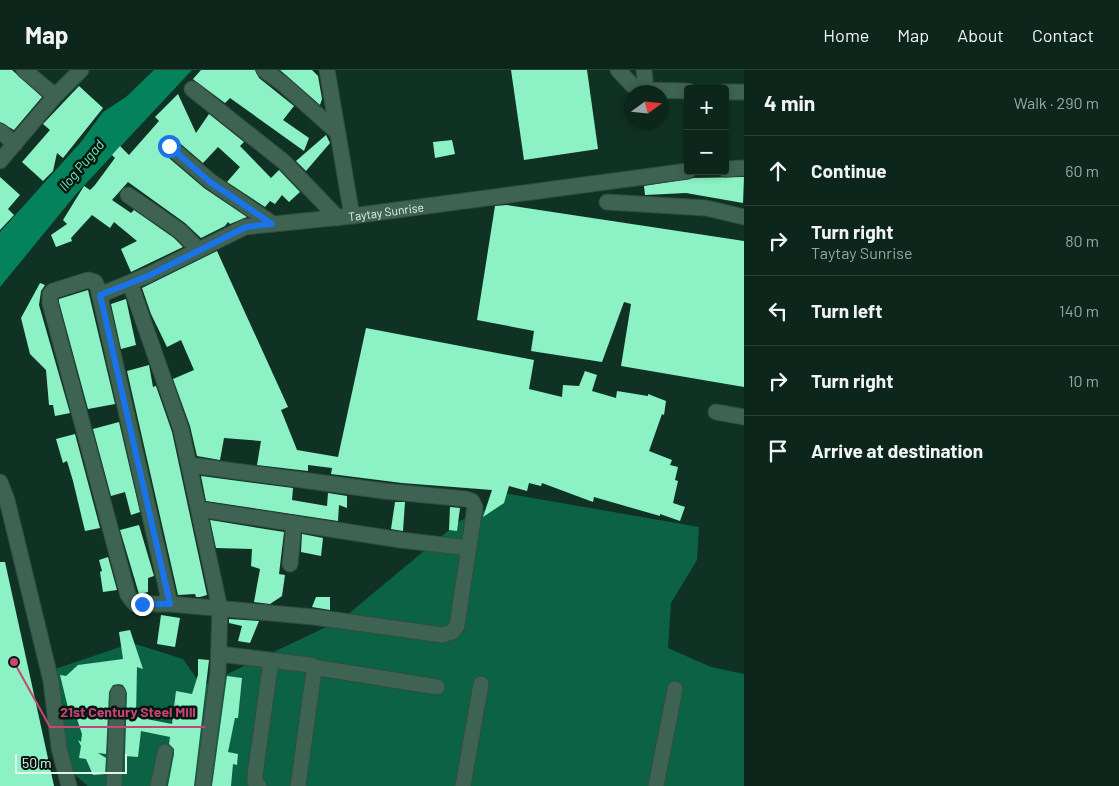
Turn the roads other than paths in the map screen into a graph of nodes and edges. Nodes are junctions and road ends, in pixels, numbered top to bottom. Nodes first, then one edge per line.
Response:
1 (24, 70) edge
2 (81, 70) edge
3 (264, 70) edge
4 (327, 70) edge
5 (618, 70) edge
6 (644, 70) edge
7 (632, 85) edge
8 (646, 85) edge
9 (192, 90) dead end
10 (669, 91) edge
11 (684, 91) edge
12 (729, 92) edge
13 (744, 92) edge
14 (55, 96) junction
15 (0, 131) edge
16 (338, 133) junction
17 (15, 144) junction
18 (169, 146) dead end
19 (0, 161) edge
20 (744, 168) edge
21 (729, 169) edge
22 (684, 172) edge
23 (128, 195) dead end
24 (606, 202) dead end
25 (345, 217) junction
26 (744, 217) edge
27 (272, 224) junction
28 (199, 250) junction
29 (130, 283) junction
30 (100, 295) junction
31 (716, 412) dead end
32 (744, 417) edge
33 (190, 465) junction
34 (0, 482) edge
35 (199, 508) junction
36 (294, 524) junction
37 (469, 548) junction
38 (290, 564) dead end
39 (170, 604) junction
40 (220, 609) junction
41 (218, 654) junction
42 (271, 661) junction
43 (313, 667) junction
44 (481, 684) dead end
45 (437, 686) dead end
46 (675, 689) dead end
47 (118, 693) dead end
48 (165, 752) dead end
49 (68, 786) edge
50 (114, 786) edge
51 (158, 786) edge
52 (203, 786) edge
53 (259, 786) edge
54 (298, 786) edge
55 (464, 786) edge
56 (656, 786) edge

1 - 14 street
2 - 14 street
3 - 16 street
4 - 16 street
5 - 7 street
6 - 8 street
9 - 25 street
10 - 11 street
12 - 13 street
14 - 17 street
15 - 17 street
16 - 25 street
17 - 19 street
18 - 27 street
20 - 21 street
22 - 25 street, Taytay Sunrise
23 - 28 street
24 - 26 street
25 - 27 street, Taytay Sunrise
27 - 28 street, Taytay Sunrise
28 - 29 street, Taytay Sunrise
29 - 30 street, Taytay Sunrise
29 - 33 street
30 - 39 street
30 - 39 street
31 - 32 street
33 - 35 street
33 - 37 street
34 - 49 street
35 - 36 street
35 - 40 street
36 - 37 street
36 - 38 street
37 - 40 street
39 - 40 street
40 - 41 street
41 - 42 street
41 - 52 street
42 - 43 street
42 - 53 street
43 - 45 street
43 - 54 street
44 - 55 street
46 - 56 street
47 - 50 street
48 - 51 street

